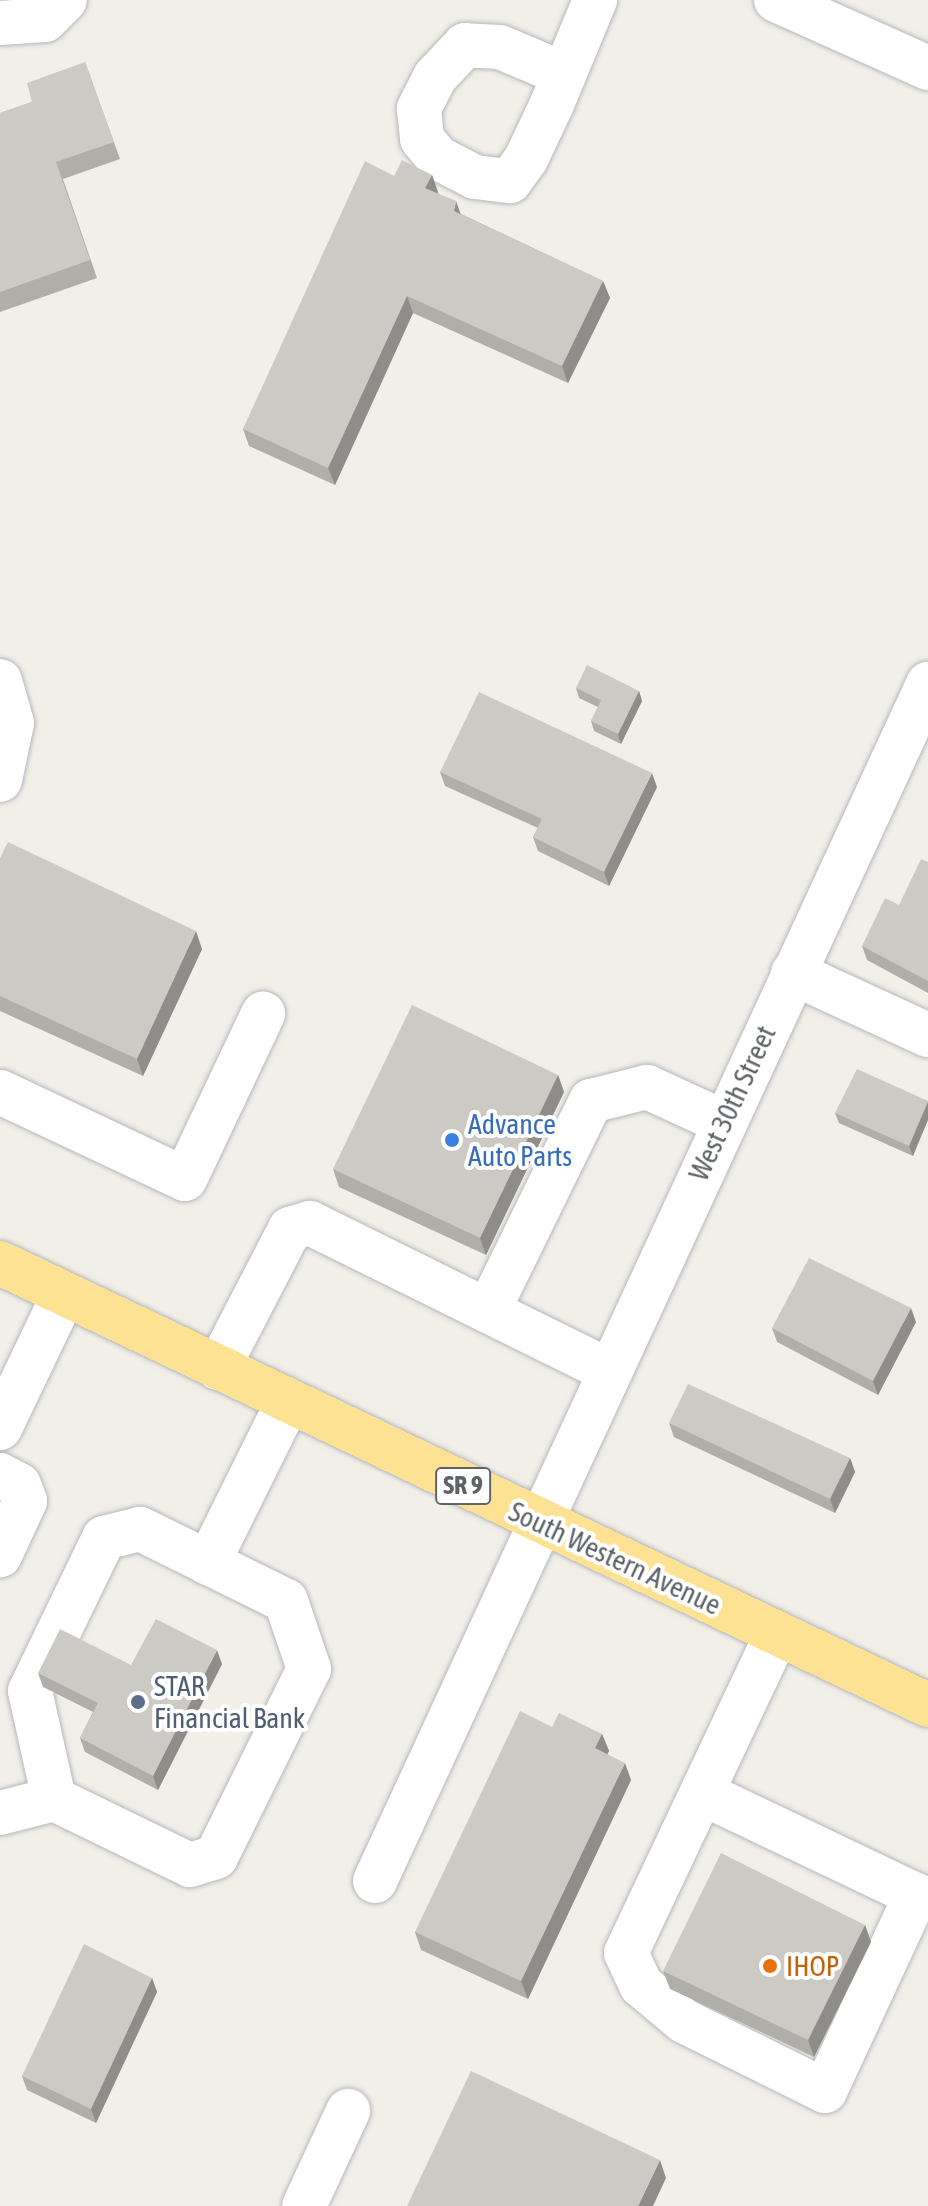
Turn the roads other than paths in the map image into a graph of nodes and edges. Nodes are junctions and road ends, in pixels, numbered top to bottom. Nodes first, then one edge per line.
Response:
1 (65, 0) edge
2 (595, 0) edge
3 (776, 0) edge
4 (0, 23) edge
5 (928, 68) edge
6 (564, 74) dead end
7 (0, 681) edge
8 (928, 684) edge
9 (0, 780) edge
10 (793, 973) junction
11 (263, 1014) dead end
12 (928, 1035) edge
13 (0, 1092) edge
14 (723, 1122) junction
15 (0, 1263) edge
16 (64, 1294) junction
17 (488, 1311) junction
18 (218, 1368) junction
19 (608, 1370) junction
20 (288, 1402) junction
21 (0, 1428) edge
22 (0, 1475) edge
23 (537, 1522) junction
24 (0, 1555) edge
25 (208, 1563) junction
26 (777, 1634) junction
27 (928, 1705) edge
28 (702, 1793) junction
29 (54, 1799) junction
30 (0, 1813) edge
31 (375, 1881) dead end
32 (348, 2111) dead end
33 (304, 2206) edge

1 - 4 street
2 - 6 street
3 - 5 street
7 - 9 street
8 - 10 street, West 30th Street
10 - 12 street
10 - 14 street, West 30th Street
11 - 13 street
14 - 17 street
14 - 19 street, West 30th Street
15 - 16 highway, South Western Avenue / SR 9
16 - 18 highway, South Western Avenue / SR 9
16 - 21 street
17 - 18 street
17 - 19 street
18 - 20 highway, South Western Avenue / SR 9
19 - 23 street, West 30th Street
20 - 23 highway, South Western Avenue / SR 9
20 - 25 street
22 - 24 street
23 - 26 highway, South Western Avenue / SR 9
23 - 31 street, West 30th Street
25 - 29 street
25 - 29 street
26 - 27 highway, South Western Avenue / SR 9
26 - 28 street
28 - 28 street
29 - 30 street
32 - 33 street

